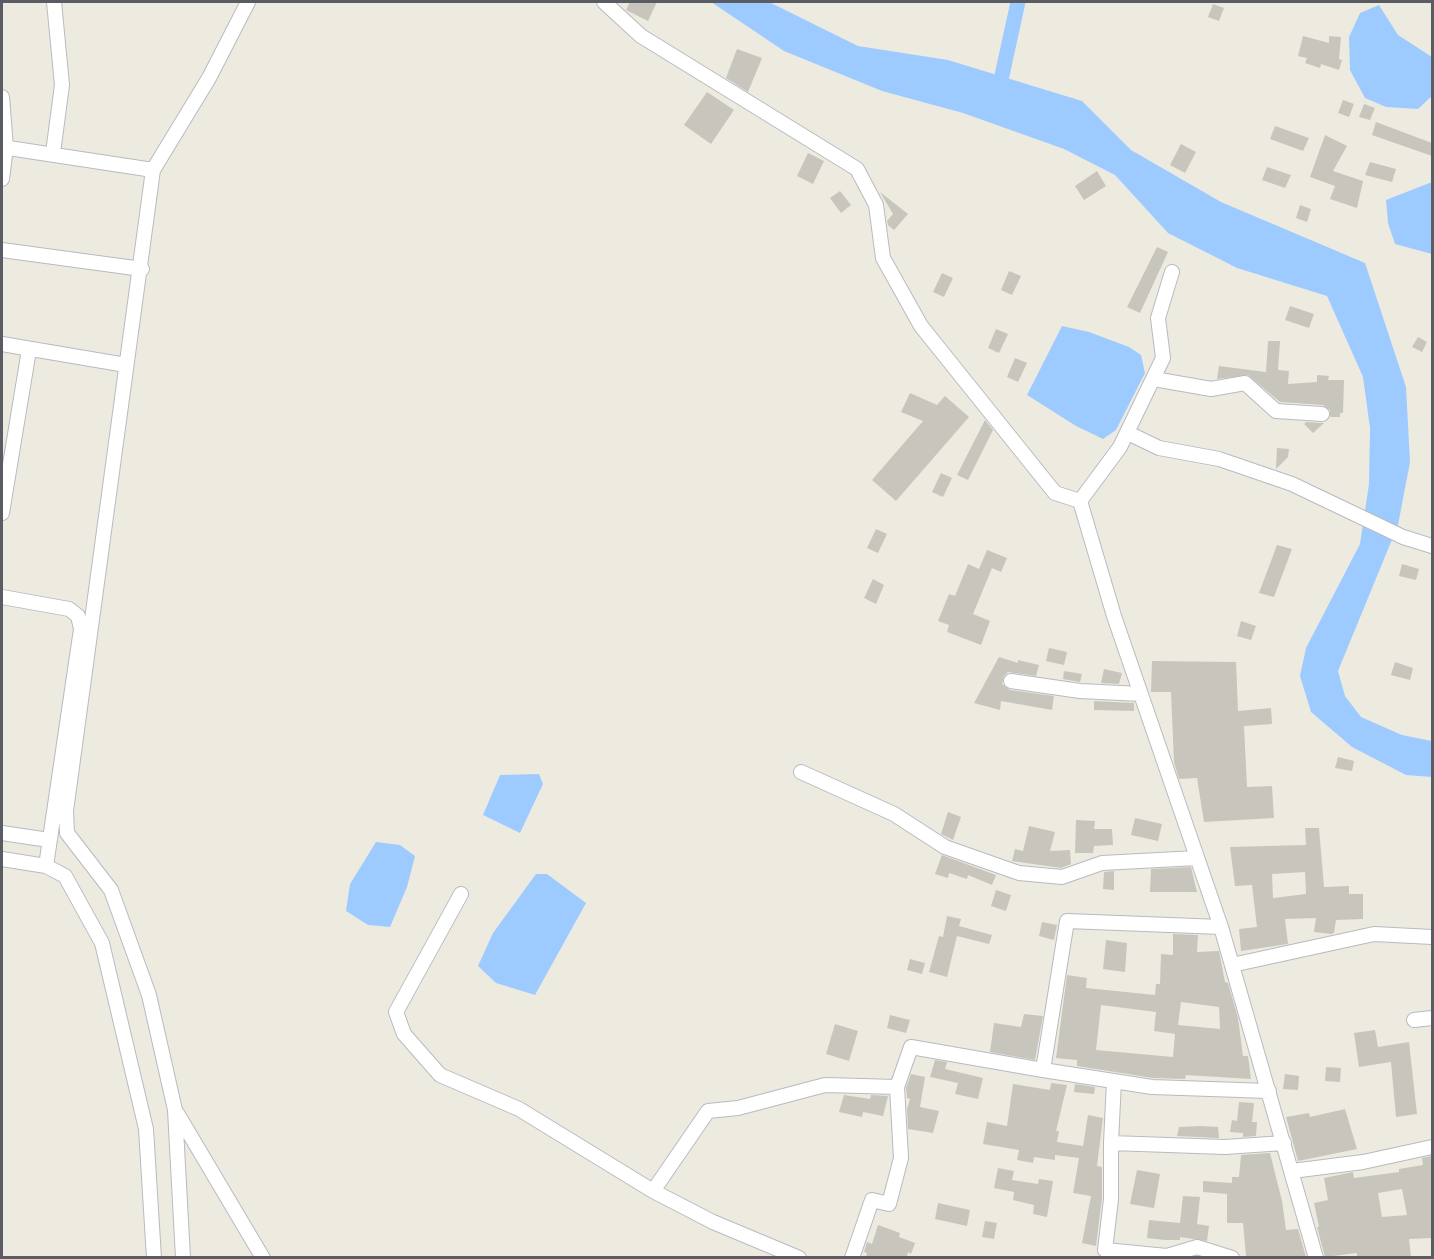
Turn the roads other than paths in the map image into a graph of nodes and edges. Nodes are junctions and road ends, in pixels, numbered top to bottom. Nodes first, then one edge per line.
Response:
1 (54, 2) edge
2 (248, 2) edge
3 (610, 4) edge
4 (2, 98) edge
5 (4, 147) edge
6 (53, 153) junction
7 (153, 170) junction
8 (2, 179) edge
9 (2, 249) edge
10 (142, 269) junction
11 (1172, 272) dead end
12 (2, 344) edge
13 (29, 350) junction
14 (126, 365) junction
15 (1154, 379) junction
16 (1322, 414) dead end
17 (1128, 433) junction
18 (1080, 501) junction
19 (2, 513) edge
20 (1432, 546) edge
21 (2, 597) edge
22 (1011, 681) dead end
23 (1141, 694) junction
24 (801, 772) dead end
25 (2, 833) edge
26 (49, 840) junction
27 (1197, 858) junction
28 (2, 859) edge
29 (46, 866) junction
30 (461, 894) dead end
31 (1221, 927) junction
32 (1432, 937) edge
33 (1232, 965) junction
34 (1432, 1018) edge
35 (1414, 1020) dead end
36 (1043, 1070) junction
37 (1114, 1081) junction
38 (897, 1087) junction
39 (1269, 1091) junction
40 (175, 1110) junction
41 (1112, 1143) junction
42 (1284, 1143) junction
43 (1432, 1147) edge
44 (1292, 1171) junction
45 (653, 1191) junction
46 (154, 1257) edge
47 (183, 1257) edge
48 (263, 1257) edge
49 (799, 1257) edge
50 (852, 1257) edge
51 (1232, 1257) edge
52 (1316, 1257) edge

1 - 6 street
2 - 7 street
3 - 18 street
4 - 5 street
5 - 6 street
5 - 8 street
6 - 7 street
7 - 10 street
9 - 10 street
10 - 14 street
11 - 15 street
12 - 13 street
13 - 14 street
13 - 19 street
14 - 40 street
15 - 16 street
15 - 17 street
17 - 18 street
17 - 20 street
18 - 23 street
21 - 26 street
22 - 23 street
23 - 27 street
24 - 27 street
25 - 26 street
26 - 29 street
27 - 31 street
28 - 29 street
29 - 46 street
30 - 45 street
31 - 33 street
31 - 36 street
32 - 33 street
33 - 39 street
34 - 35 street
36 - 37 street
36 - 38 street
37 - 39 street
37 - 41 street
38 - 45 street
38 - 50 street
39 - 42 street
40 - 47 street
40 - 48 street
41 - 42 street
41 - 51 street
42 - 44 street
43 - 44 street
44 - 52 street
45 - 49 street

